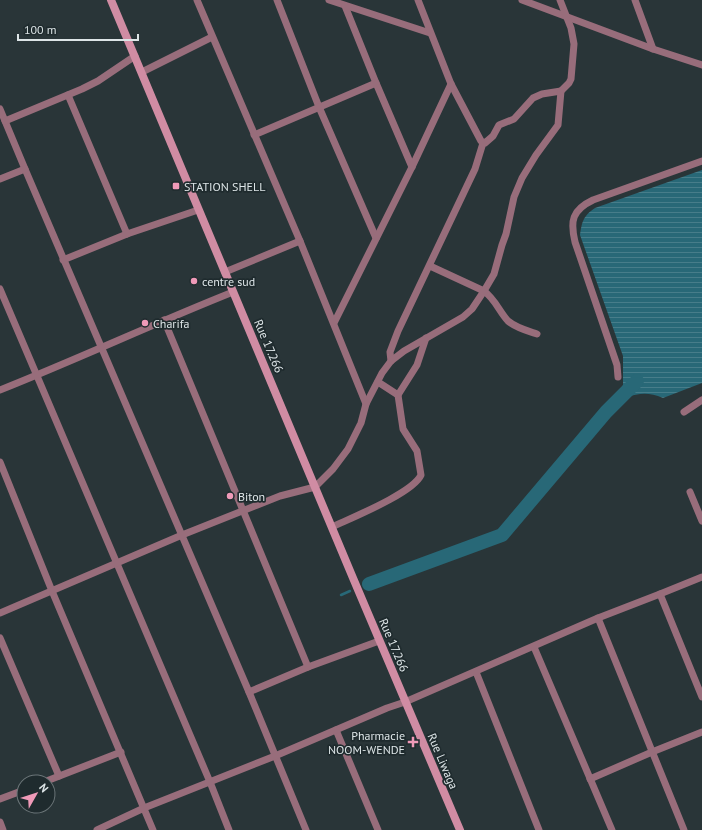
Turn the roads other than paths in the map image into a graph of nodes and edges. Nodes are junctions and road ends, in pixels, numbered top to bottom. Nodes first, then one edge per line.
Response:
1 (111, 0) edge
2 (197, 0) edge
3 (278, 0) edge
4 (329, 0) edge
5 (418, 0) edge
6 (522, 0) edge
7 (560, 0) edge
8 (635, 0) edge
9 (345, 6) junction
10 (565, 16) junction
11 (430, 33) junction
12 (212, 37) junction
13 (653, 49) junction
14 (135, 56) junction
15 (702, 65) edge
16 (142, 72) junction
17 (376, 84) junction
18 (451, 84) junction
19 (561, 91) junction
20 (68, 95) junction
21 (319, 106) junction
22 (0, 109) edge
23 (5, 121) junction
24 (254, 135) junction
25 (483, 143) junction
26 (702, 161) edge
27 (412, 166) junction
28 (24, 169) junction
29 (0, 179) edge
30 (198, 210) junction
31 (127, 234) junction
32 (376, 238) junction
33 (300, 241) junction
34 (63, 260) junction
35 (430, 266) junction
36 (225, 272) junction
37 (0, 289) edge
38 (484, 291) junction
39 (233, 292) junction
40 (164, 320) junction
41 (334, 323) junction
42 (537, 334) dead end
43 (426, 338) junction
44 (101, 347) junction
45 (392, 362) junction
46 (38, 375) junction
47 (618, 377) dead end
48 (378, 382) junction
49 (0, 390) edge
50 (398, 395) junction
51 (702, 400) edge
52 (366, 404) junction
53 (684, 412) dead end
54 (0, 462) edge
55 (3, 478) edge
56 (315, 487) junction
57 (690, 492) dead end
58 (244, 511) junction
59 (702, 521) edge
60 (332, 527) junction
61 (182, 535) junction
62 (116, 562) junction
63 (702, 577) edge
64 (52, 591) junction
65 (660, 594) junction
66 (0, 613) edge
67 (598, 618) junction
68 (0, 638) edge
69 (379, 641) junction
70 (534, 646) junction
71 (308, 667) junction
72 (476, 672) junction
73 (249, 692) junction
74 (702, 697) edge
75 (405, 702) junction
76 (336, 730) junction
77 (702, 732) edge
78 (121, 752) junction
79 (652, 752) junction
80 (275, 756) junction
81 (59, 776) junction
82 (56, 777) edge
83 (590, 779) junction
84 (210, 782) junction
85 (16, 793) edge
86 (0, 799) edge
87 (144, 808) junction
88 (0, 822) edge
89 (4, 830) edge
90 (97, 830) edge
91 (153, 830) edge
92 (229, 830) edge
93 (306, 830) edge
94 (378, 830) edge
95 (460, 830) edge
96 (539, 830) edge
97 (612, 830) edge
98 (684, 830) edge

1 - 14 main road, Rue 17.266
2 - 12 street
3 - 21 street
4 - 9 street
5 - 11 street
6 - 10 street
7 - 10 street
8 - 13 street
9 - 11 street
9 - 17 street
10 - 13 street
10 - 19 street
11 - 18 street
12 - 16 street
12 - 24 street
13 - 15 street
14 - 16 main road, Rue 17.266
14 - 20 street
16 - 30 main road, Rue 17.266
17 - 21 street
17 - 27 street
18 - 25 street
18 - 27 street
19 - 25 street
19 - 38 street
20 - 23 street
20 - 31 street
21 - 24 street
21 - 32 street
22 - 23 street
23 - 28 street
24 - 33 street
25 - 35 street
26 - 47 street
27 - 32 street
28 - 29 street
28 - 34 street
30 - 31 street
30 - 36 main road, Rue 17.266
31 - 34 street
32 - 41 street
33 - 36 street
33 - 41 street
34 - 44 street
35 - 38 street
35 - 45 street
36 - 39 main road, Rue 17.266
37 - 46 street
38 - 42 street
38 - 43 street
39 - 40 street
39 - 56 main road, Rue 17.266
40 - 44 street
40 - 58 street
41 - 52 street
43 - 45 street
43 - 50 street
44 - 46 street
44 - 61 street
45 - 48 street
46 - 49 street
46 - 62 street
48 - 50 street
48 - 52 street
50 - 60 street
51 - 53 street
52 - 56 street
54 - 55 street
55 - 64 street
56 - 58 street
56 - 60 main road, Rue 17.266
57 - 59 street
58 - 61 street
58 - 71 street
60 - 69 main road, Rue 17.266
61 - 62 street
61 - 73 street
62 - 64 street
62 - 84 street
63 - 65 street
64 - 66 street
64 - 78 street
65 - 67 street
65 - 74 street
67 - 70 street
67 - 79 street
68 - 81 street
69 - 71 street
69 - 75 main road, Rue 17.266
70 - 72 street
70 - 83 street
71 - 73 street
72 - 75 street
72 - 96 street
73 - 80 street
75 - 76 street
75 - 95 main road, Rue Liwaga
76 - 80 street
76 - 94 street
77 - 79 street
78 - 81 street
78 - 87 street
79 - 83 street
79 - 98 street
80 - 84 street
80 - 93 street
81 - 82 street
83 - 97 street
84 - 87 street
84 - 92 street
85 - 86 street
87 - 90 street
87 - 91 street
88 - 89 street

